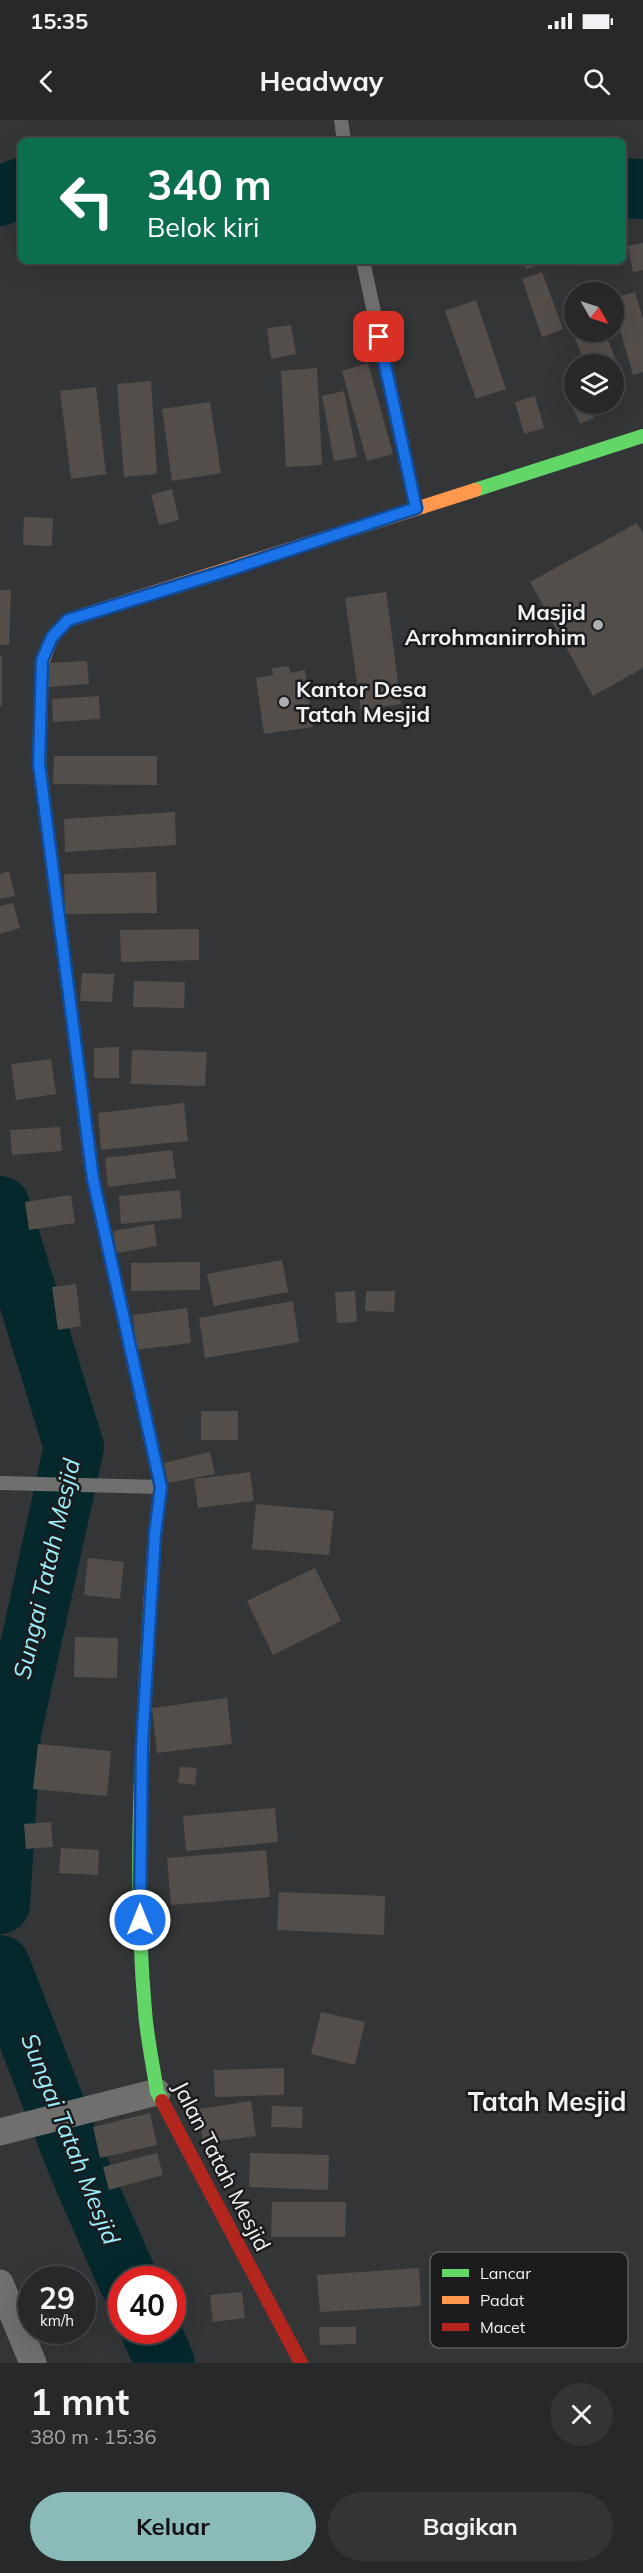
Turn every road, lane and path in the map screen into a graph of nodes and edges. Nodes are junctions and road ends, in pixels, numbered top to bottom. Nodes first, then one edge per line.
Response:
1 (341, 120) edge
2 (344, 138) edge
3 (364, 267) edge
4 (643, 436) edge
5 (416, 508) junction
6 (0, 1484) edge
7 (161, 1487) junction
8 (157, 2092) junction
9 (0, 2132) edge
10 (0, 2283) edge
11 (33, 2363) edge
12 (302, 2363) edge

1 - 2 lane
3 - 5 lane
4 - 5 street, Jalan Tatah Mesjid
5 - 7 street, Jalan Tatah Mesjid
6 - 7 lane
7 - 8 street, Jalan Tatah Mesjid
8 - 9 street
8 - 12 street, Jalan Tatah Mesjid
10 - 11 street

